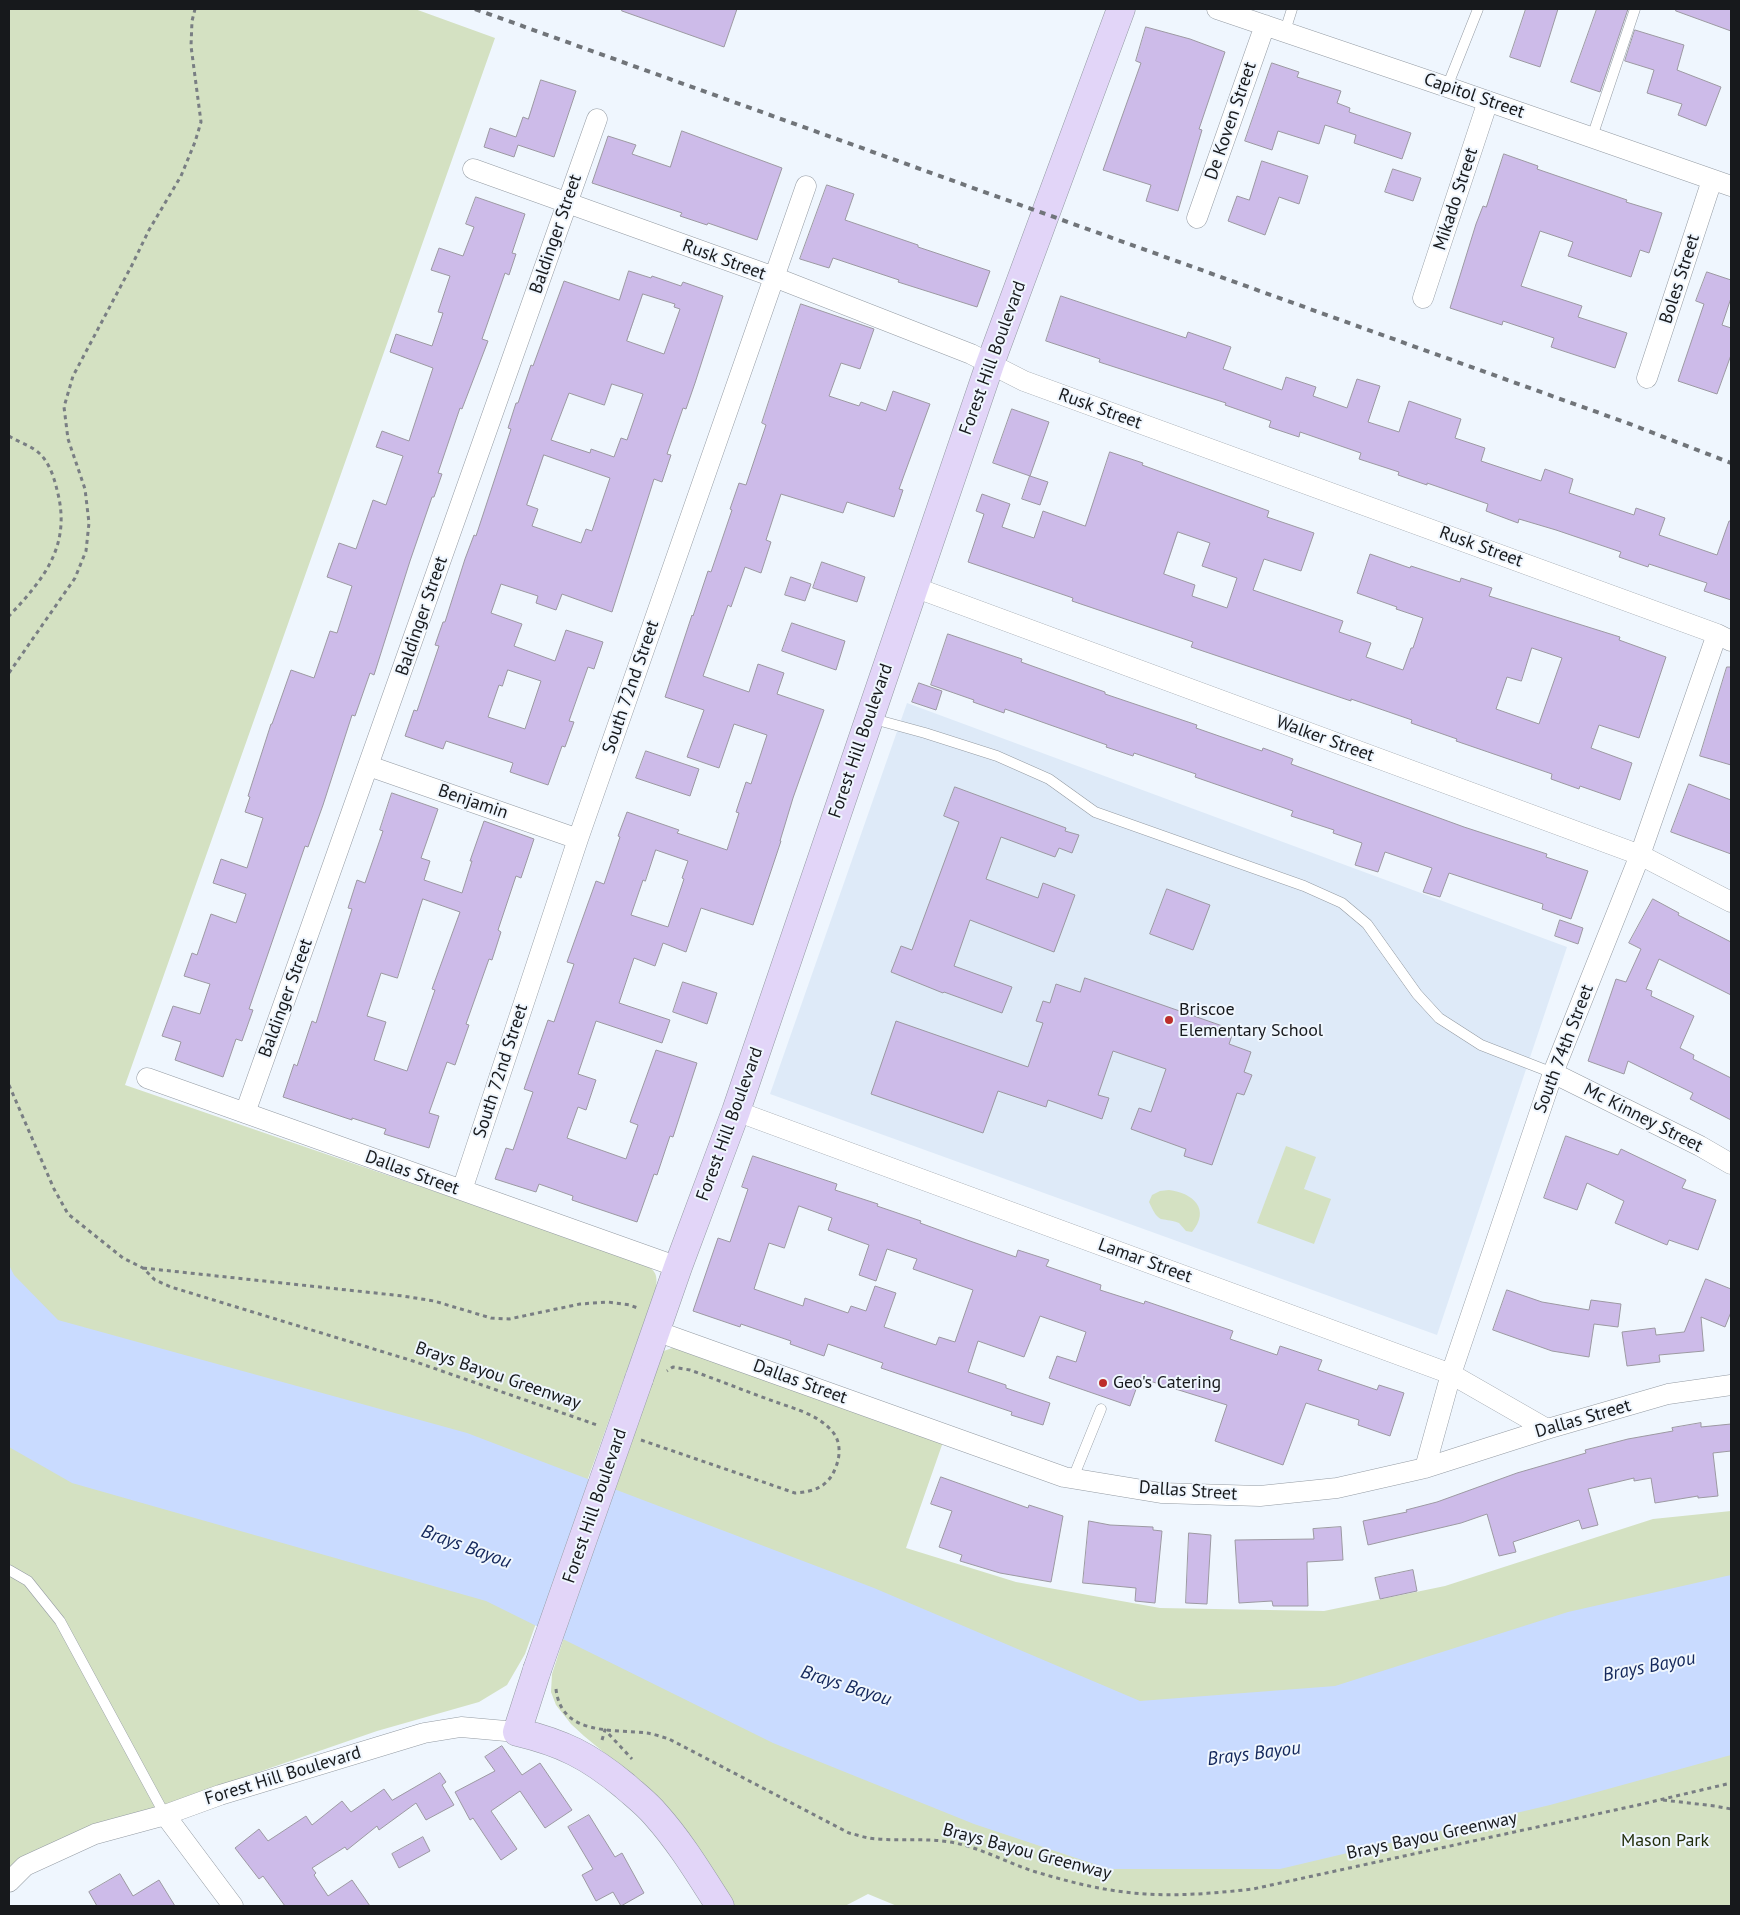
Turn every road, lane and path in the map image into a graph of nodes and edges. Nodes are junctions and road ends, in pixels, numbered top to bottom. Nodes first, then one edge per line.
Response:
1 (195, 9) edge
2 (1121, 9) edge
3 (1217, 9) edge
4 (1292, 9) edge
5 (1478, 9) edge
6 (1635, 9) edge
7 (1265, 25) junction
8 (1285, 31) junction
9 (1447, 87) junction
10 (1488, 101) junction
11 (597, 119) dead end
12 (1592, 137) junction
13 (473, 169) dead end
14 (1712, 180) junction
15 (806, 186) dead end
16 (1731, 186) edge
17 (567, 204) junction
18 (1197, 218) dead end
19 (774, 277) junction
20 (1423, 298) dead end
21 (990, 364) junction
22 (1647, 378) dead end
23 (9, 436) edge
24 (914, 586) junction
25 (9, 616) edge
26 (1724, 637) edge
27 (9, 673) edge
28 (869, 717) junction
29 (369, 766) junction
30 (578, 838) junction
31 (1640, 855) junction
32 (1731, 902) edge
33 (1553, 1073) junction
34 (147, 1078) dead end
35 (9, 1085) edge
36 (736, 1111) junction
37 (245, 1112) junction
38 (1731, 1164) edge
39 (462, 1190) junction
40 (678, 1267) junction
41 (143, 1268) junction
42 (659, 1323) junction
43 (1451, 1374) junction
44 (651, 1376) junction
45 (1731, 1385) edge
46 (1101, 1409) dead end
47 (599, 1425) dead end
48 (1547, 1429) junction
49 (636, 1438) dead end
50 (1425, 1468) junction
51 (1073, 1478) junction
52 (9, 1570) edge
53 (548, 1677) junction
54 (517, 1732) junction
55 (1731, 1783) edge
56 (1660, 1800) junction
57 (1731, 1809) edge
58 (165, 1815) junction
59 (9, 1882) edge
60 (233, 1906) edge
61 (720, 1906) edge

1 - 27 path
2 - 21 street, Forest Hill Boulevard
3 - 7 street, Capitol Street
4 - 8 lane
5 - 9 lane
6 - 12 lane
7 - 8 street, Capitol Street
7 - 18 street, De Koven Street
8 - 9 street, Capitol Street
9 - 10 street, Capitol Street
10 - 12 street, Capitol Street
10 - 20 street, Mikado Street
11 - 17 street, Baldinger Street
12 - 14 street, Capitol Street
13 - 17 street, Rusk Street
14 - 16 street, Capitol Street
14 - 22 street, Boles Street
15 - 19 street, South 72nd Street
17 - 19 street, Rusk Street
17 - 29 street, Baldinger Street
19 - 21 street, Rusk Street
19 - 30 street, South 72nd Street
21 - 24 street, Forest Hill Boulevard
21 - 26 street, Rusk Street
23 - 25 path
24 - 28 street, Forest Hill Boulevard
24 - 31 street, Walker Street
26 - 31 street, South 74th Street
28 - 33 lane
28 - 36 street, Forest Hill Boulevard
29 - 30 street, Benjamin
29 - 37 street, Baldinger Street
30 - 39 street, South 72nd Street
31 - 32 street, Walker Street
31 - 33 street, South 74th Street
33 - 38 street, Mc Kinney Street
33 - 43 street, South 74th Street
34 - 37 street, Dallas Street
35 - 41 path, Brays Bayou Greenway
36 - 40 street, Forest Hill Boulevard
36 - 43 street, Lamar Street
37 - 39 street, Dallas Street
39 - 40 street, Dallas Street
40 - 42 street, Forest Hill Boulevard
41 - 42 path
41 - 47 path, Brays Bayou Greenway
42 - 44 street, Forest Hill Boulevard
42 - 51 street, Dallas Street
43 - 48 street, Lamar Street
43 - 50 street, South 74th Street
44 - 49 path
44 - 53 street, Forest Hill Boulevard, bridge
45 - 48 street, Dallas Street
46 - 51 lane
48 - 50 street, Dallas Street
50 - 51 street, Dallas Street
52 - 58 lane
53 - 54 street, Forest Hill Boulevard
53 - 56 path, Brays Bayou Greenway
54 - 58 street, Forest Hill Boulevard
54 - 61 street
55 - 56 path, Brays Bayou Greenway
56 - 57 path, Brays Bayou Greenway
58 - 59 street, Forest Hill Boulevard
58 - 60 street

